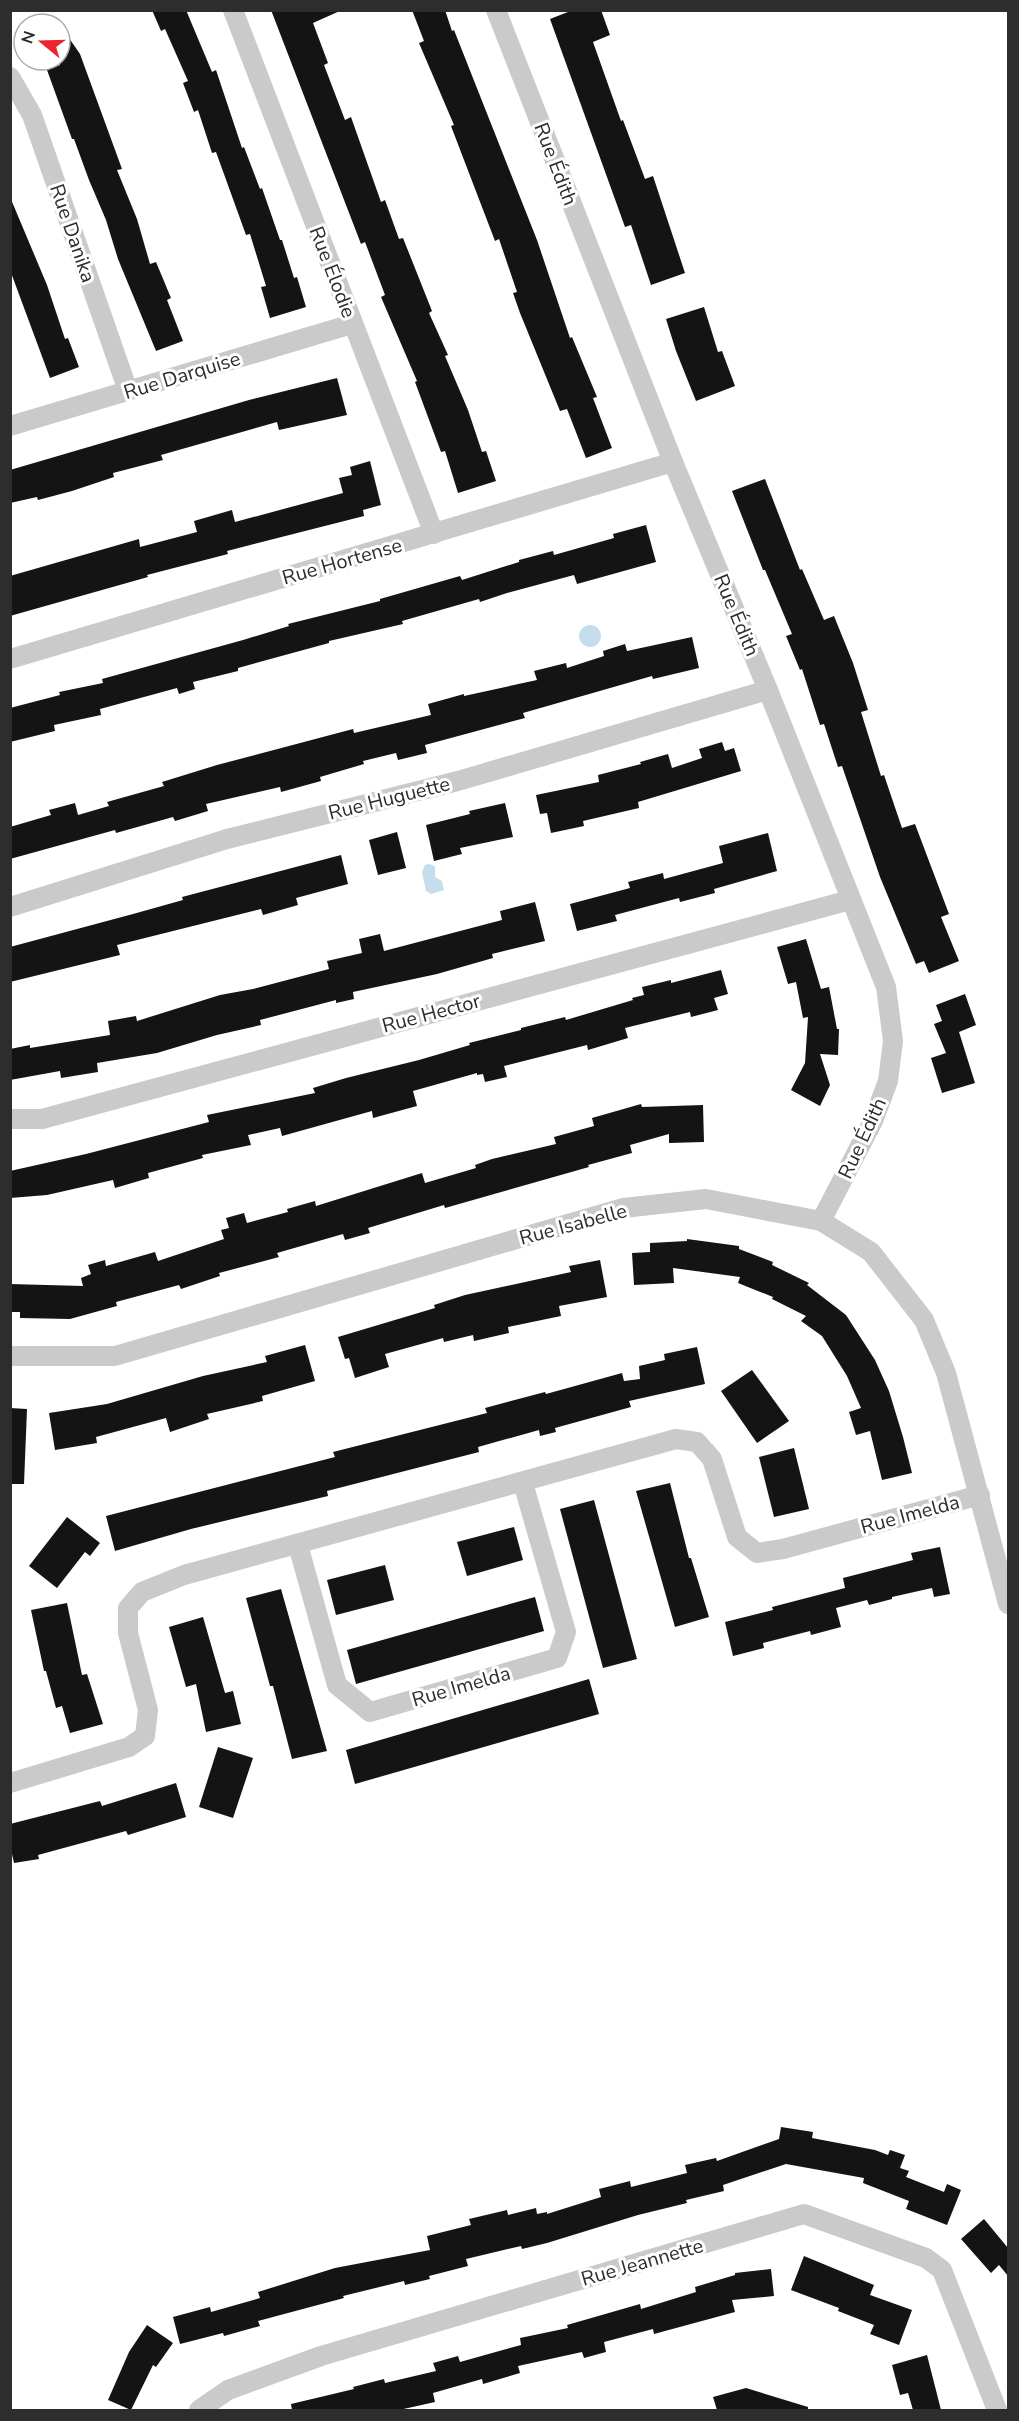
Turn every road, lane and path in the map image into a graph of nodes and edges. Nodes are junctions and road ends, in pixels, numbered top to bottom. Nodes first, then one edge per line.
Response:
1 (233, 10) edge
2 (496, 10) edge
3 (10, 77) edge
4 (352, 324) junction
5 (128, 391) junction
6 (10, 426) edge
7 (673, 462) junction
8 (434, 534) junction
9 (10, 659) edge
10 (768, 690) junction
11 (850, 900) junction
12 (10, 907) edge
13 (10, 1119) edge
14 (821, 1221) junction
15 (10, 1356) edge
16 (523, 1483) junction
17 (980, 1495) junction
18 (298, 1545) junction
19 (1008, 1604) edge
20 (10, 1783) edge
21 (1000, 2403) edge
22 (199, 2410) edge

1 - 4 street, Rue Élodie
2 - 7 street, Rue Édith
3 - 5 street, Rue Danika
4 - 5 street, Rue Darquise
4 - 8 street, Rue Élodie
5 - 6 street, Rue Darquise
7 - 8 street, Rue Hortense
7 - 10 street, Rue Édith
8 - 9 street, Rue Hortense
10 - 11 street, Rue Édith
10 - 12 street, Rue Huguette
11 - 13 street, Rue Hector
11 - 14 street, Rue Édith
14 - 15 street, Rue Isabelle
14 - 17 street, Rue Isabelle
16 - 17 street, Rue Imelda
16 - 18 street, Rue Imelda
16 - 18 street, Rue Imelda
17 - 19 street, Rue Isabelle
18 - 20 street, Rue Imelda
21 - 22 street, Rue Jeannette

